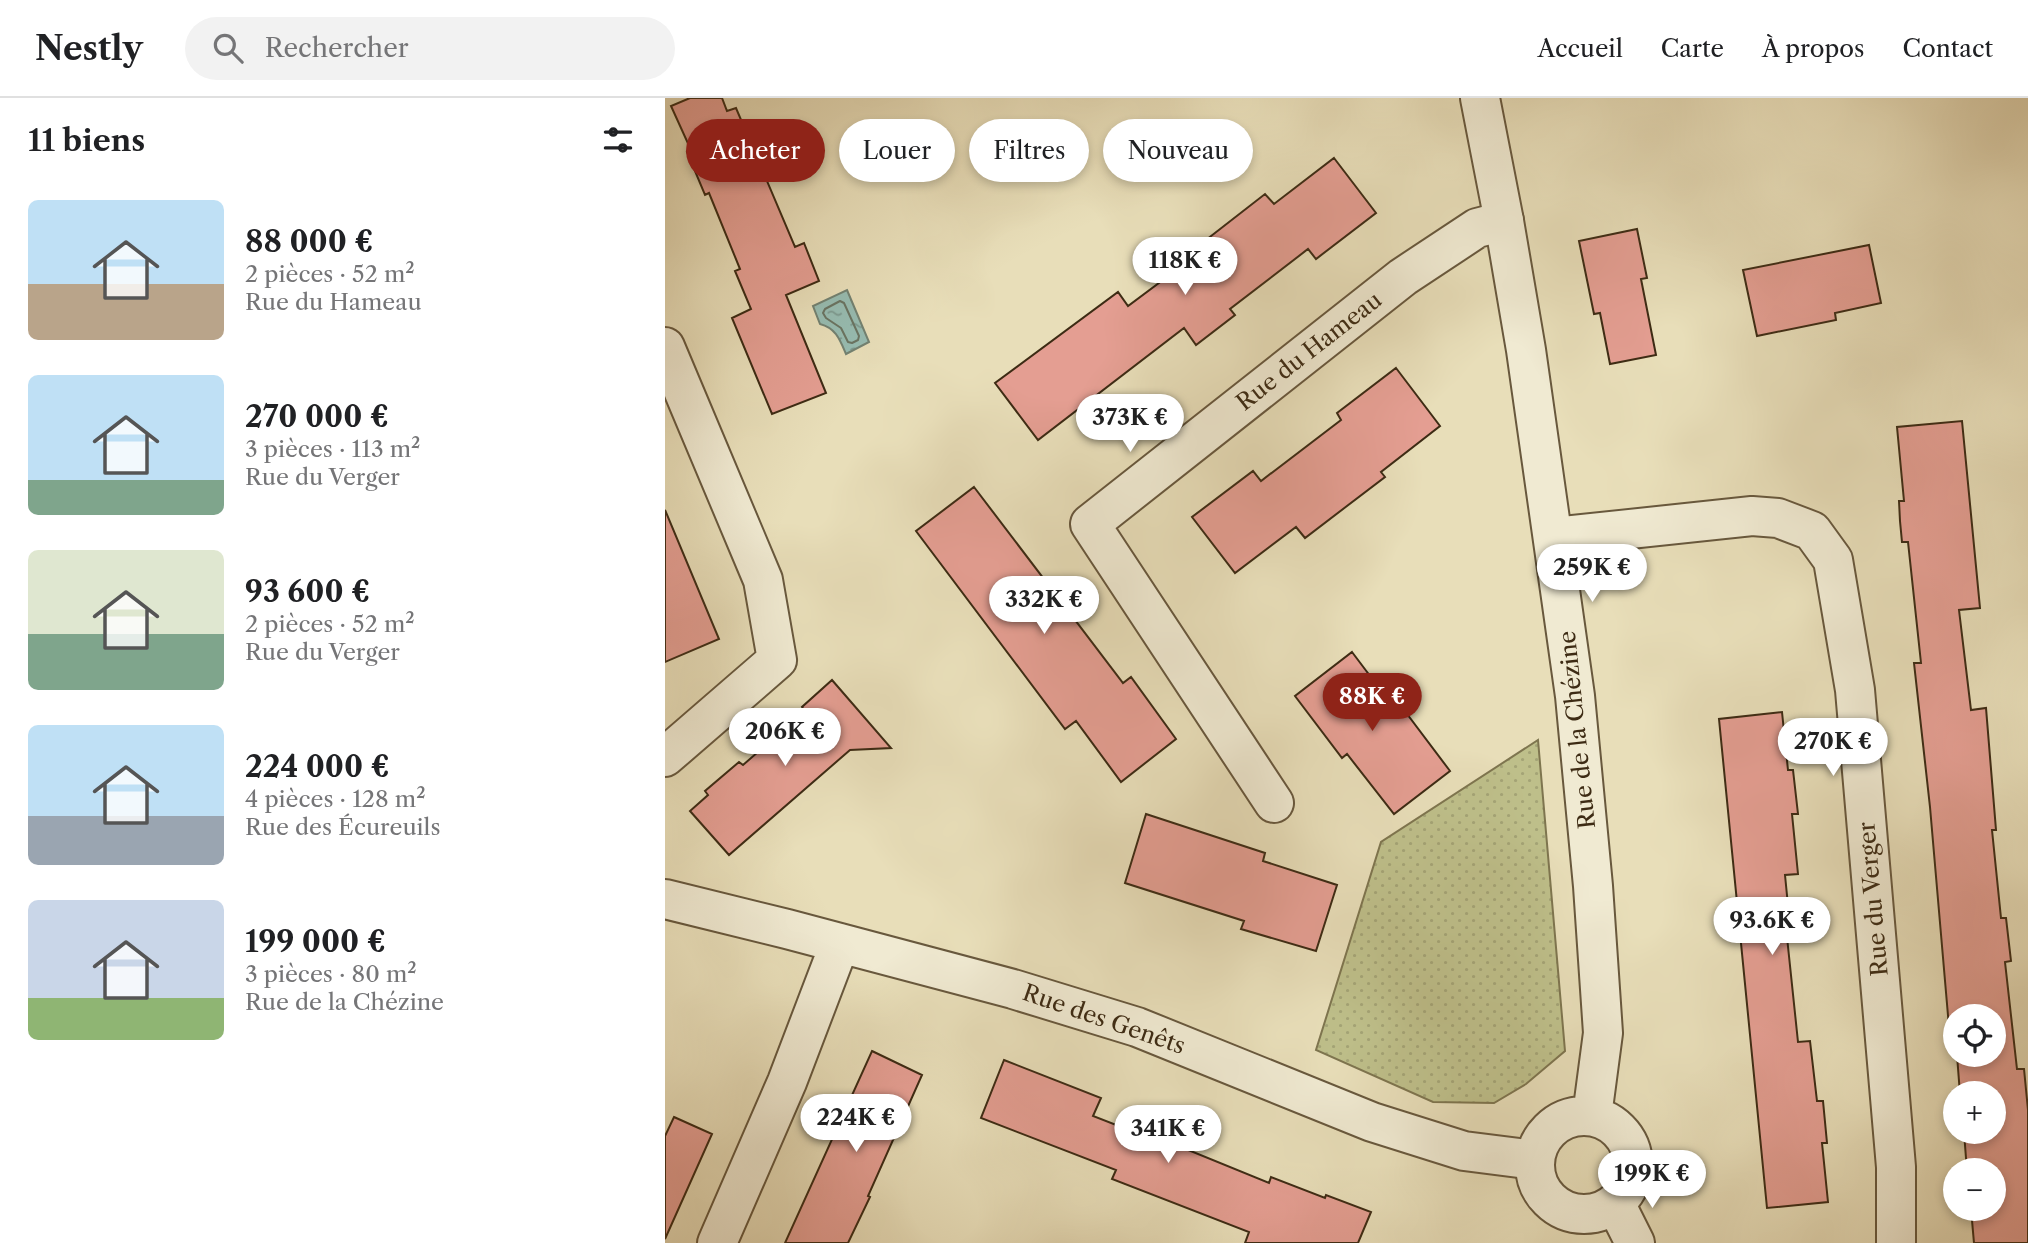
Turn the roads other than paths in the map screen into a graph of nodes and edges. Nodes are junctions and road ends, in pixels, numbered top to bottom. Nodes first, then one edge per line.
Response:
1 (1480, 98) edge
2 (1504, 221) junction
3 (665, 347) edge
4 (1554, 537) junction
5 (665, 757) edge
6 (1274, 803) dead end
7 (665, 899) edge
8 (840, 943) junction
9 (1592, 1116) junction
10 (1535, 1160) junction
11 (1596, 1220) edge
12 (717, 1243) edge
13 (1635, 1243) edge
14 (1896, 1243) edge

1 - 2 street, Rue de la Chézine
2 - 4 street, Rue de la Chézine
2 - 6 street, Rue du Hameau
3 - 5 street
4 - 9 street, Rue de la Chézine
4 - 14 street, Rue du Verger
7 - 8 street, Rue des Genêts
8 - 10 street, Rue des Genêts
8 - 12 street
9 - 10 street
9 - 11 street
10 - 11 street
11 - 13 street

